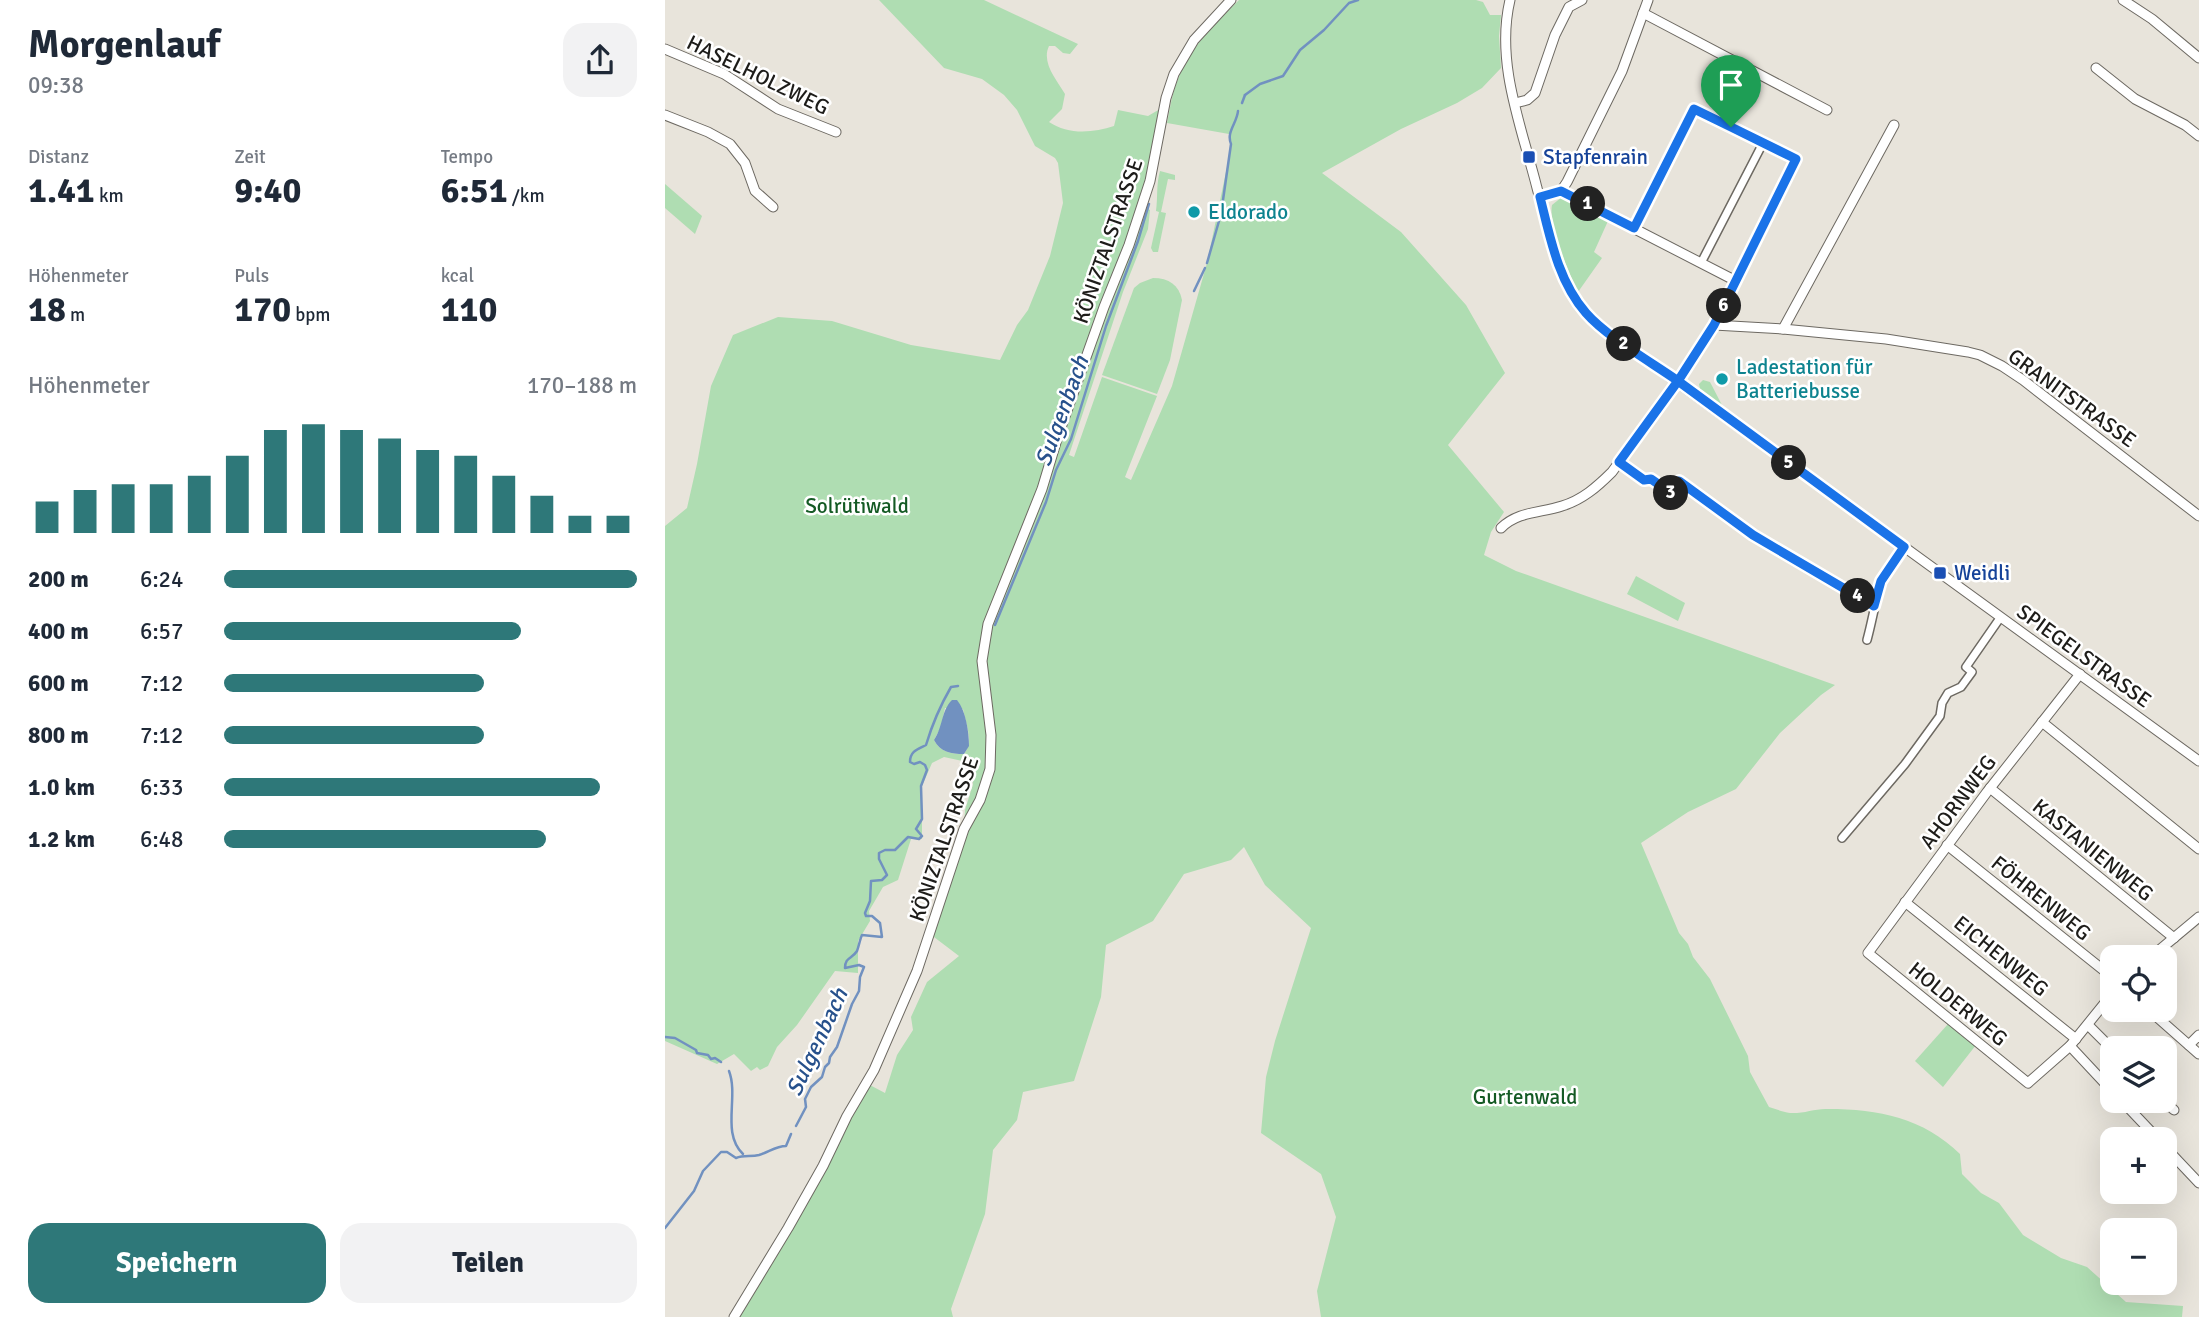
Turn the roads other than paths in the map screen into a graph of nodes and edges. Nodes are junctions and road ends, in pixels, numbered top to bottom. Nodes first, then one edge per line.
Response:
1 (1231, 0) edge
2 (1510, 0) edge
3 (1582, 0) edge
4 (1648, 0) edge
5 (2123, 0) edge
6 (1643, 13) junction
7 (665, 49) edge
8 (2199, 58) edge
9 (2096, 68) dead end
10 (1515, 103) junction
11 (1827, 110) dead end
12 (665, 115) edge
13 (1894, 125) dead end
14 (836, 132) dead end
15 (2199, 136) edge
16 (1763, 143) junction
17 (1561, 191) junction
18 (1540, 197) junction
19 (772, 207) dead end
20 (1634, 228) junction
21 (1701, 263) junction
22 (1737, 281) junction
23 (1714, 325) junction
24 (1783, 329) junction
25 (1678, 381) junction
26 (1619, 462) junction
27 (2199, 516) edge
28 (1501, 528) dead end
29 (1904, 547) junction
30 (1874, 606) junction
31 (2000, 618) junction
32 (1867, 640) dead end
33 (2080, 674) junction
34 (2042, 722) junction
35 (2199, 761) edge
36 (1990, 788) junction
37 (1842, 838) dead end
38 (1947, 845) junction
39 (2199, 849) edge
40 (1905, 902) junction
41 (2199, 917) edge
42 (2174, 938) junction
43 (2166, 945) edge
44 (1868, 953) joint
45 (2100, 967) edge
46 (2100, 1010) edge
47 (2163, 1022) edge
48 (2088, 1025) junction
49 (2199, 1035) edge
50 (2100, 1037) edge
51 (2073, 1043) junction
52 (2189, 1045) junction
53 (2199, 1054) edge
54 (2100, 1076) edge
55 (2133, 1113) edge
56 (2147, 1127) edge
57 (2177, 1160) edge
58 (2199, 1183) edge
59 (734, 1317) edge

1 - 59 street, KÖNIZTALSTRASSE
2 - 10 street, SPIEGELSTRASSE
3 - 10 street
4 - 6 street
5 - 8 street
6 - 11 street
6 - 17 street
7 - 14 street, HASELHOLZWEG
9 - 15 street
10 - 18 street, SPIEGELSTRASSE
12 - 19 street
13 - 24 street
16 - 20 street
16 - 21 street
16 - 22 street
17 - 18 street
17 - 20 street
18 - 25 street, SPIEGELSTRASSE
20 - 21 street
21 - 22 street
22 - 23 street
23 - 24 street, GRANITSTRASSE
23 - 25 street
24 - 27 street, GRANITSTRASSE
25 - 26 street
25 - 29 street, SPIEGELSTRASSE
26 - 28 street
26 - 30 street
29 - 30 street
29 - 31 street, SPIEGELSTRASSE
30 - 32 street
31 - 33 street, SPIEGELSTRASSE
31 - 37 street
33 - 34 street, AHORNWEG
33 - 35 street, SPIEGELSTRASSE
34 - 36 street, AHORNWEG
34 - 39 street
36 - 38 street, AHORNWEG
36 - 42 street, KASTANIENWEG
38 - 40 street, AHORNWEG
38 - 45 street, FÖHRENWEG
40 - 44 street, AHORNWEG
40 - 51 street, EICHENWEG
41 - 42 street
42 - 43 street
44 - 51 street, HOLDERWEG
46 - 48 street
47 - 52 street
48 - 50 street
48 - 51 street
49 - 52 street
51 - 54 street, EICHENWEG
52 - 53 street
55 - 56 street
57 - 58 street

